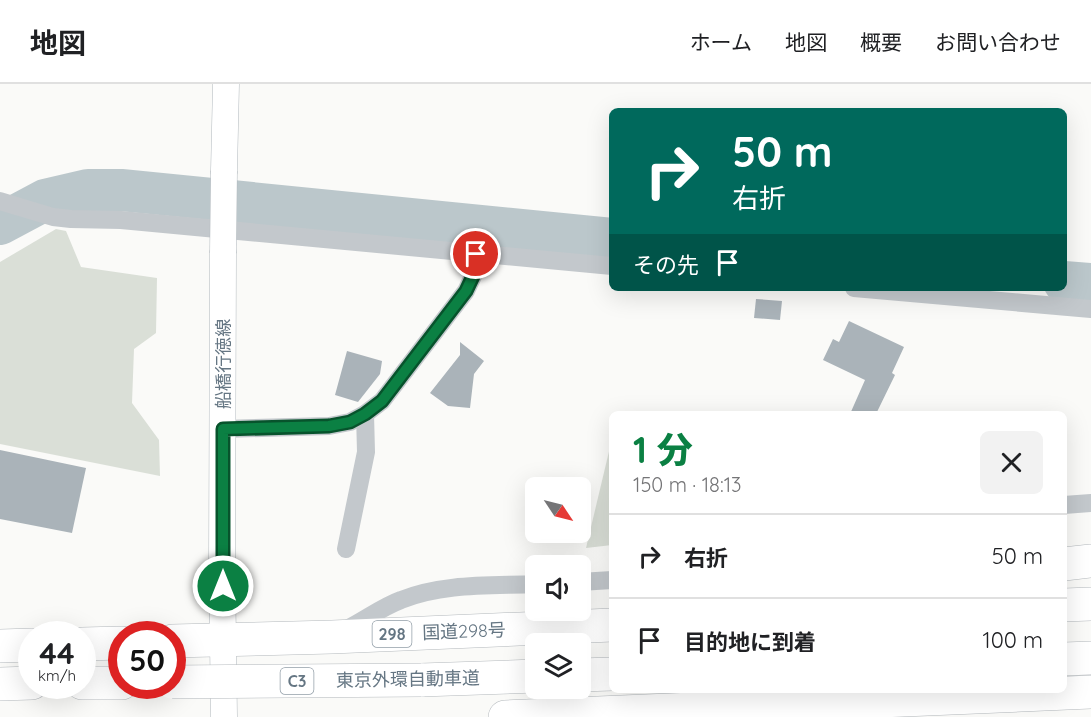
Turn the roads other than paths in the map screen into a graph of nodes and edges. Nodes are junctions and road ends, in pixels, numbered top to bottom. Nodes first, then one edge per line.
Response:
1 (226, 86) edge
2 (0, 201) edge
3 (476, 254) junction
4 (609, 266) edge
5 (888, 291) edge
6 (1091, 309) edge
7 (365, 414) junction
8 (223, 429) junction
9 (1091, 503) edge
10 (1067, 505) edge
11 (346, 549) dead end
12 (1091, 561) edge
13 (1067, 564) edge
14 (609, 580) edge
15 (591, 581) edge
16 (525, 584) edge
17 (1091, 604) edge
18 (1067, 605) edge
19 (605, 624) edge
20 (332, 637) junction
21 (223, 640) junction
22 (186, 641) edge
23 (18, 645) edge
24 (0, 646) edge
25 (1091, 658) edge
26 (1067, 659) edge
27 (609, 674) edge
28 (591, 675) edge
29 (525, 676) edge
30 (186, 682) edge
31 (18, 683) edge
32 (0, 684) edge
33 (1091, 692) edge
34 (224, 717) edge
35 (505, 717) edge

1 - 8 main road, 船橋行徳線, bridge
2 - 3 street
3 - 4 street
3 - 7 street
5 - 6 street
7 - 8 street
7 - 11 street
8 - 21 main road, 船橋行徳線
9 - 10 street
12 - 13 highway
14 - 15 street
16 - 20 street
17 - 18 highway
19 - 20 highway, 国道298号 / 298
20 - 21 highway, 国道298号 / 298
21 - 22 highway, 国道298号 / 298
21 - 34 main road, 船橋行徳線
23 - 24 highway
25 - 26 highway
27 - 28 highway
29 - 30 highway, 東京外環自動車道 / C3, bridge
31 - 32 highway
33 - 35 highway

